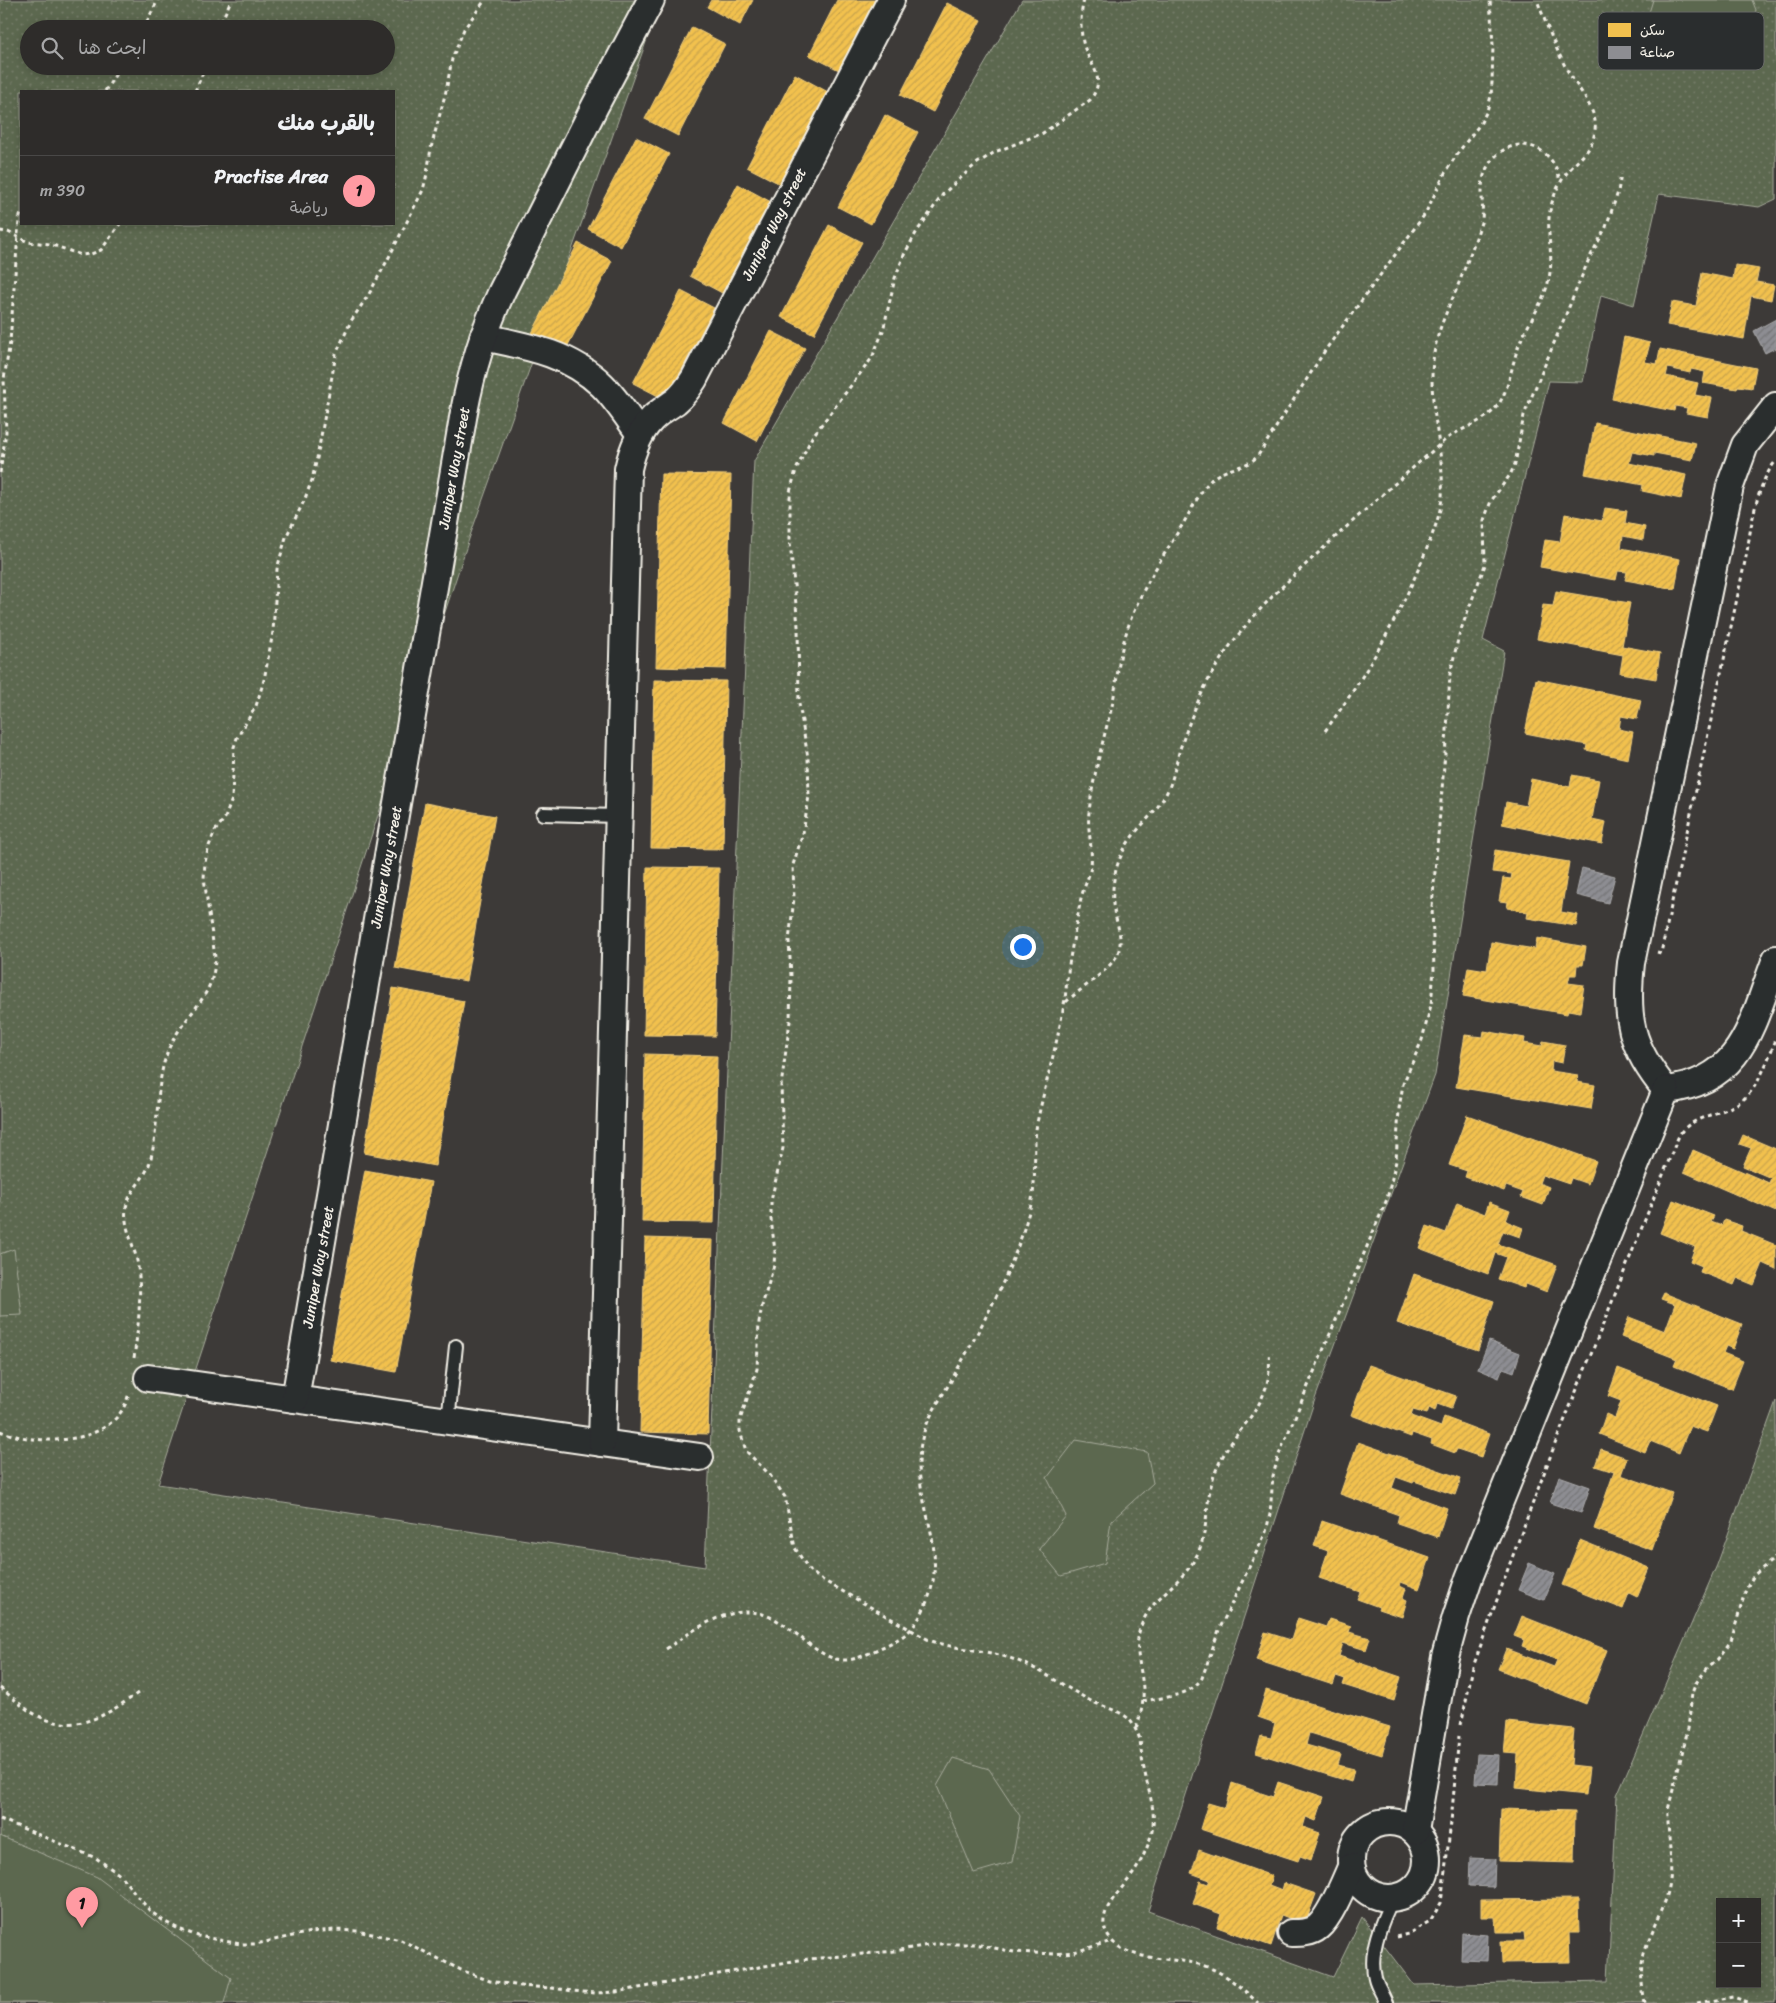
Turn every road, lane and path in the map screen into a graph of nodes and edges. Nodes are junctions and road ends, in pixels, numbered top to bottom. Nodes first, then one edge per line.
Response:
1 (158, 0) edge
2 (231, 0) edge
3 (484, 0) edge
4 (651, 0) edge
5 (891, 0) edge
6 (1084, 0) edge
7 (1490, 0) edge
8 (1537, 0) edge
9 (148, 20) edge
10 (222, 20) edge
11 (116, 75) edge
12 (202, 75) edge
13 (106, 90) edge
14 (196, 90) edge
15 (1621, 174) dead end
16 (1560, 182) junction
17 (20, 216) edge
18 (119, 225) edge
19 (0, 231) edge
20 (18, 238) junction
21 (483, 337) junction
22 (1776, 406) edge
23 (640, 434) junction
24 (1440, 445) junction
25 (1776, 461) edge
26 (0, 473) edge
27 (1325, 731) dead end
28 (543, 814) dead end
29 (618, 816) junction
30 (1635, 947) junction
31 (1776, 959) edge
32 (1065, 1002) junction
33 (1776, 1040) edge
34 (1666, 1090) junction
35 (456, 1346) dead end
36 (1269, 1352) dead end
37 (137, 1375) junction
38 (295, 1399) junction
39 (448, 1421) junction
40 (0, 1431) edge
41 (602, 1443) junction
42 (700, 1457) dead end
43 (1776, 1557) edge
44 (910, 1630) junction
45 (666, 1649) dead end
46 (0, 1688) edge
47 (138, 1693) dead end
48 (1143, 1701) junction
49 (1461, 1726) dead end
50 (1136, 1729) junction
51 (1459, 1735) dead end
52 (0, 1819) edge
53 (1415, 1831) junction
54 (1351, 1867) junction
55 (1393, 1898) junction
56 (1292, 1933) dead end
57 (1379, 1935) junction
58 (1112, 1941) junction
59 (1258, 2003) edge
60 (1386, 2003) edge
61 (1645, 2003) edge
62 (1697, 2003) edge
63 (1751, 2003) edge

1 - 9 path
2 - 10 path
3 - 37 path
4 - 21 street, Juniper Way street
5 - 23 street, Juniper Way street
6 - 44 path
7 - 32 path
8 - 16 path
11 - 13 path
12 - 14 path
15 - 48 path
16 - 24 path
16 - 24 path
17 - 20 path
18 - 20 path
19 - 20 path
20 - 26 path
21 - 23 street
21 - 38 street, Juniper Way street
22 - 30 street
23 - 29 street, Juniper Way street
24 - 27 path
24 - 32 path
25 - 30 path
28 - 29 lane
29 - 41 street, Juniper Way street
30 - 34 street
31 - 34 street
32 - 44 path
33 - 49 path
34 - 53 street
35 - 39 lane
36 - 48 path
37 - 38 street
37 - 40 path
38 - 39 street
39 - 41 street
41 - 42 street
43 - 61 path
44 - 45 path
44 - 50 path
46 - 47 path
48 - 50 path
50 - 58 path
51 - 57 path
52 - 58 path
53 - 54 street
53 - 55 street
54 - 55 street
54 - 56 street
55 - 57 lane
57 - 60 lane
58 - 59 path
62 - 63 path

